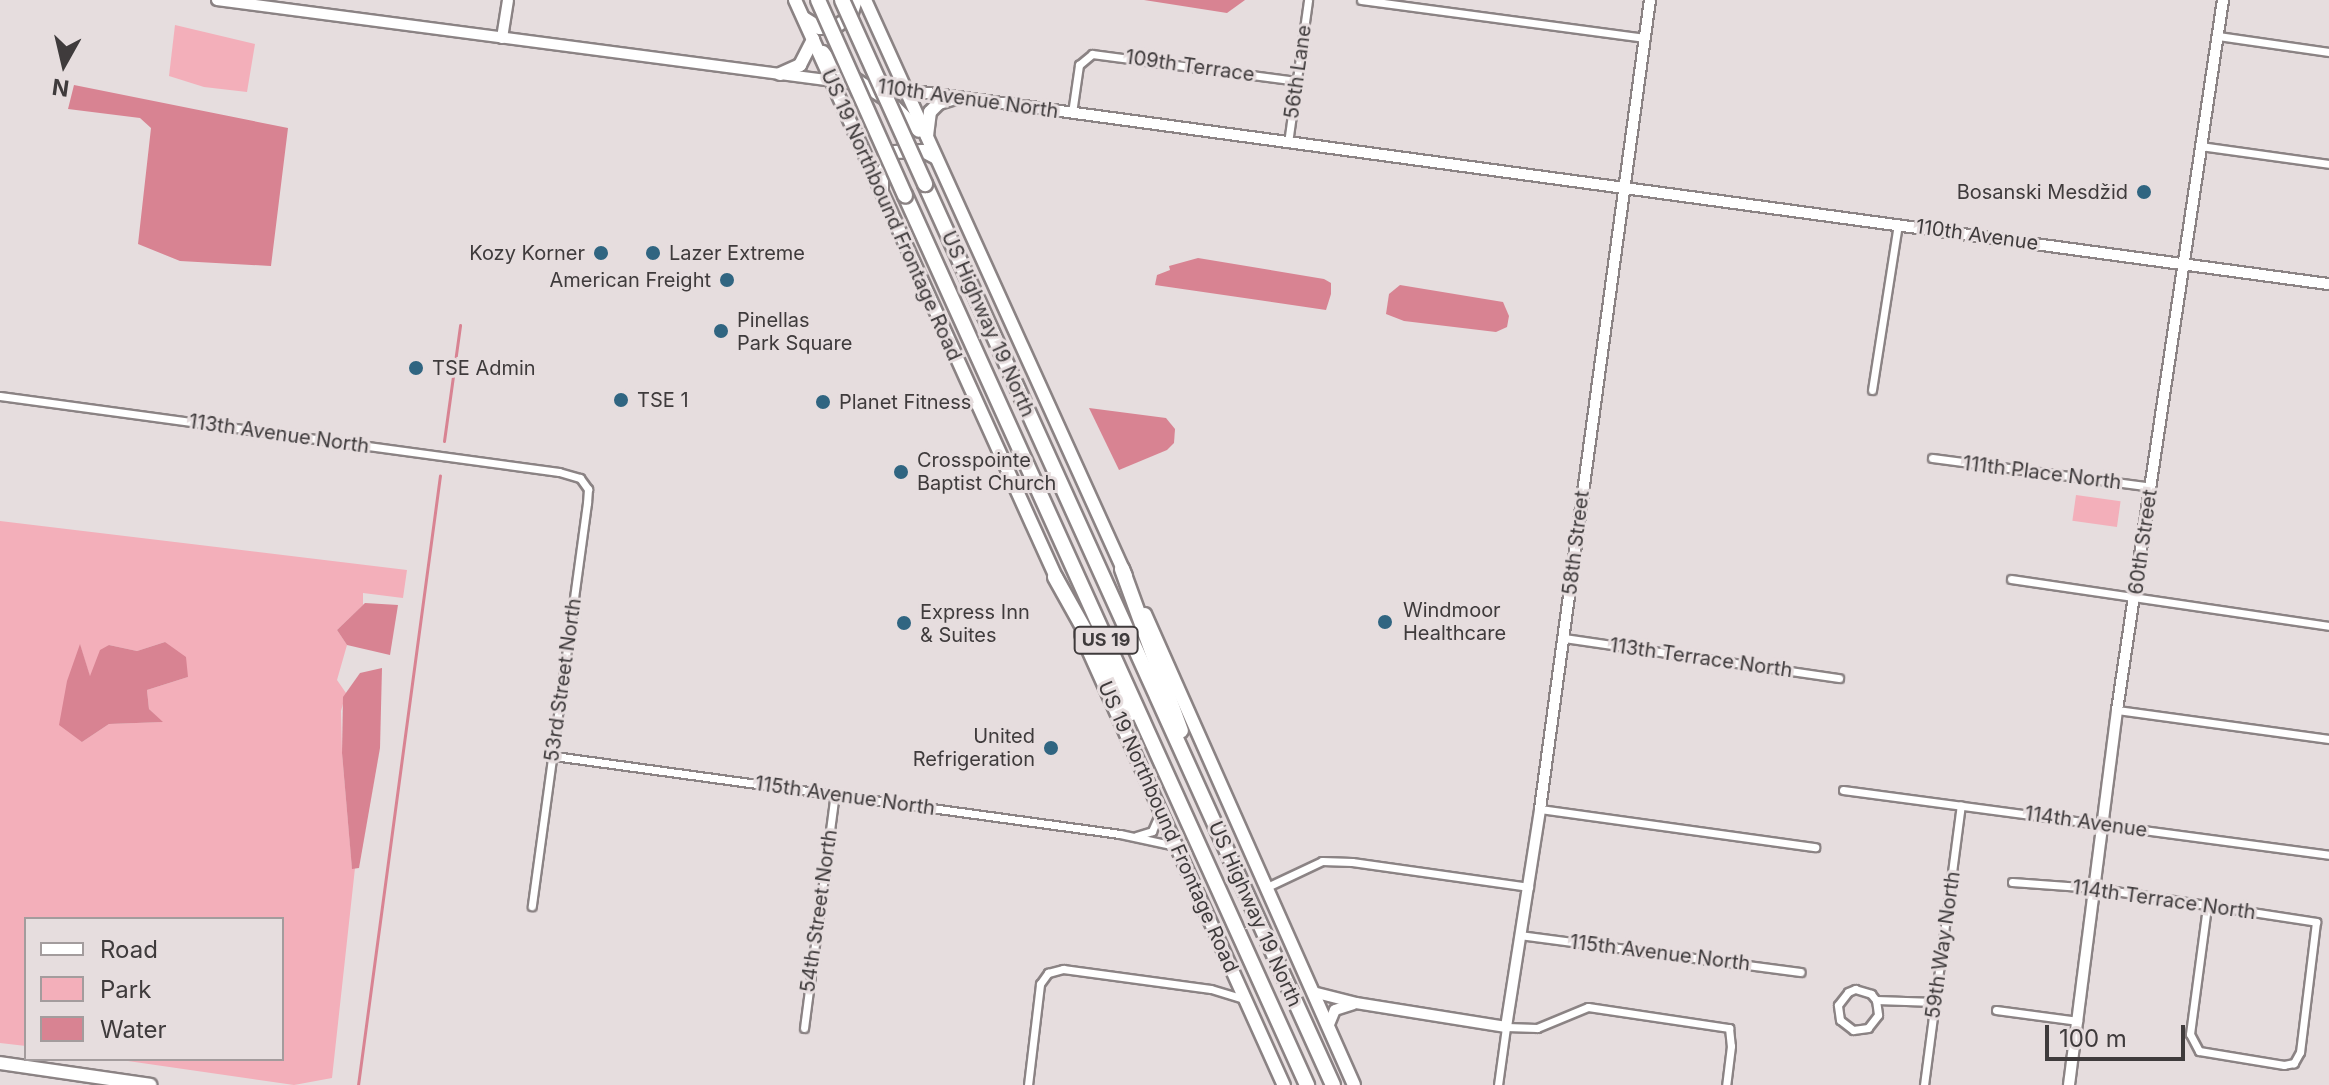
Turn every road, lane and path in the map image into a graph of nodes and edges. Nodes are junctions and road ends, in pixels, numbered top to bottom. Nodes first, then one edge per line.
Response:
1 (217, 0) edge
2 (508, 0) edge
3 (795, 0) edge
4 (818, 0) edge
5 (842, 0) edge
6 (856, 0) edge
7 (865, 0) edge
8 (1308, 0) edge
9 (1361, 0) edge
10 (1650, 0) edge
11 (2223, 0) edge
12 (804, 18) junction
13 (877, 27) junction
14 (2218, 36) junction
15 (502, 38) junction
16 (1645, 38) junction
17 (813, 39) junction
18 (2329, 52) edge
19 (780, 74) junction
20 (830, 80) junction
21 (1296, 81) junction
22 (868, 85) junction
23 (904, 90) junction
24 (955, 98) junction
25 (1072, 113) junction
26 (927, 139) junction
27 (1288, 143) junction
28 (2200, 146) junction
29 (861, 147) junction
30 (936, 158) junction
31 (2329, 164) edge
32 (1624, 186) junction
33 (882, 195) junction
34 (1898, 224) junction
35 (2182, 263) junction
36 (2329, 284) edge
37 (1872, 390) dead end
38 (0, 396) edge
39 (1932, 458) dead end
40 (559, 472) joint
41 (2151, 487) junction
42 (1122, 569) junction
43 (1055, 577) junction
44 (2011, 579) dead end
45 (2135, 597) junction
46 (2329, 626) edge
47 (1564, 638) junction
48 (1839, 678) dead end
49 (2117, 710) junction
50 (2329, 739) edge
51 (554, 756) junction
52 (1168, 777) junction
53 (1843, 790) dead end
54 (835, 794) junction
55 (1961, 805) junction
56 (1540, 809) junction
57 (1160, 813) junction
58 (1212, 818) junction
59 (2103, 824) junction
60 (1136, 836) junction
61 (1175, 846) junction
62 (1815, 847) dead end
63 (2329, 855) edge
64 (2012, 882) dead end
65 (1529, 887) junction
66 (1265, 888) junction
67 (2095, 888) junction
68 (532, 906) dead end
69 (2207, 907) junction
70 (1519, 935) junction
71 (1232, 969) junction
72 (1801, 972) dead end
73 (1211, 989) junction
74 (1313, 992) junction
75 (1246, 1000) junction
76 (1876, 1000) junction
77 (1935, 1002) junction
78 (1356, 1003) junction
79 (1996, 1010) dead end
80 (2078, 1021) junction
81 (1328, 1027) junction
82 (1506, 1027) junction
83 (804, 1028) dead end
84 (0, 1063) edge
85 (150, 1085) edge
86 (1028, 1085) edge
87 (1284, 1085) edge
88 (1307, 1085) edge
89 (1333, 1085) edge
90 (1354, 1085) edge
91 (1498, 1085) edge
92 (1726, 1085) edge
93 (1924, 1085) edge
94 (2069, 1085) edge

1 - 15 street, 110th Avenue North
2 - 15 street
3 - 12 main road, US 19 Northbound Frontage Road
4 - 52 highway, US Highway 19 North / US 19, bridge
5 - 58 highway, US Highway 19 North / US 19, bridge
6 - 12 main road
7 - 13 main road
8 - 21 street, 56th Lane
9 - 16 street
10 - 16 street, 58th Street
11 - 14 street, 60th Street
12 - 17 main road, US 19 Northbound Frontage Road
13 - 22 main road
13 - 23 main road
14 - 18 street
14 - 28 street, 60th Street
15 - 19 street, 110th Avenue North
16 - 32 street, 58th Street
17 - 19 main road
17 - 20 main road, US 19 Northbound Frontage Road
17 - 22 main road
19 - 20 street, 110th Avenue North
20 - 22 street, 110th Avenue North
20 - 29 main road, US 19 Northbound Frontage Road
21 - 25 street, 109th Terrace
21 - 27 street, 56th Lane
22 - 23 street, 110th Avenue North
22 - 26 main road
22 - 29 main road
23 - 24 street, 110th Avenue North
23 - 26 main road
24 - 25 street, 110th Avenue North
24 - 26 main road
25 - 27 street, 110th Avenue North
26 - 30 main road
27 - 32 street, 110th Avenue North
28 - 31 street
28 - 35 street, 60th Street
29 - 33 main road, US 19 Northbound Frontage Road
30 - 33 main road
30 - 42 main road
32 - 34 street, 110th Avenue
32 - 47 street, 58th Street
33 - 43 main road, US 19 Northbound Frontage Road
34 - 35 street, 110th Avenue
34 - 37 street
35 - 36 street, 110th Avenue
35 - 41 street, 60th Street
38 - 40 street, 113th Avenue North
39 - 41 street, 111th Place North
40 - 51 street, 53rd Street North
41 - 45 street, 60th Street
42 - 58 highway
42 - 66 main road
43 - 52 highway
43 - 57 main road, US 19 Northbound Frontage Road
44 - 45 street
45 - 46 street
45 - 49 street, 60th Street
47 - 48 street, 113th Terrace North
47 - 56 street, 58th Street
49 - 50 street
49 - 59 street, 60th Street
51 - 54 street, 115th Avenue North
51 - 68 street, 53rd Street North
52 - 88 highway, US Highway 19 North / US 19
53 - 55 street, 114th Avenue
54 - 60 street, 115th Avenue North
54 - 83 street, 54th Street North
55 - 59 street, 114th Avenue
55 - 77 street, 59th Way North
56 - 62 street
56 - 65 street, 58th Street
57 - 60 street
57 - 61 main road, US 19 Northbound Frontage Road
58 - 89 highway, US Highway 19 North / US 19
59 - 63 street, 114th Avenue
59 - 67 street, 60th Street
60 - 61 street, 115th Avenue North
61 - 71 main road, US 19 Northbound Frontage Road
64 - 67 street, 114th Terrace North
65 - 66 street
65 - 70 street, 58th Street
66 - 74 main road
67 - 69 street, 114th Terrace North
67 - 80 street, 60th Street
69 - 69 street, 114th Terrace North
70 - 72 street, 115th Avenue North
70 - 82 street, 58th Street
71 - 73 street
71 - 75 main road, US 19 Northbound Frontage Road
73 - 75 street
73 - 86 street
74 - 78 street
74 - 81 main road
75 - 87 main road, US 19 Northbound Frontage Road
76 - 76 street
76 - 77 street
77 - 93 street, 59th Way North
78 - 81 street
78 - 82 street
79 - 80 street
80 - 94 street, 60th Street
81 - 90 main road
82 - 91 street, 58th Street
82 - 92 street
84 - 85 main road

